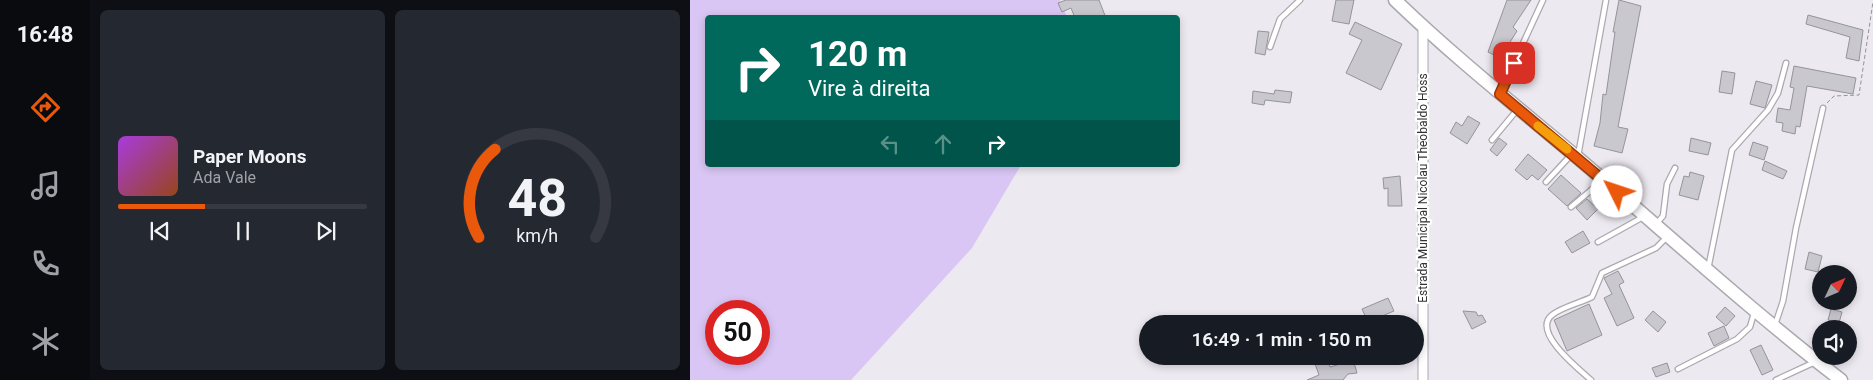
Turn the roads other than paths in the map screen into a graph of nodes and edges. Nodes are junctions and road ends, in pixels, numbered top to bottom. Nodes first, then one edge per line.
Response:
1 (1300, 0) edge
2 (1395, 0) edge
3 (1543, 0) edge
4 (1606, 0) edge
5 (1423, 27) junction
6 (1270, 47) dead end
7 (1786, 63) dead end
8 (1500, 94) junction
9 (1823, 108) road end
10 (1518, 109) junction
11 (1492, 140) dead end
12 (1575, 156) junction
13 (1675, 168) dead end
14 (1603, 180) junction
15 (1546, 182) dead end
16 (1571, 207) dead end
17 (1644, 216) junction
18 (1655, 225) junction
19 (1667, 236) junction
20 (1598, 242) dead end
21 (1707, 271) junction
22 (1755, 312) junction
23 (1773, 328) junction
24 (1812, 358) edge
25 (1812, 363) edge
26 (1821, 365) edge
27 (1678, 369) dead end
28 (1423, 380) edge
29 (1591, 380) edge
30 (1776, 380) edge
31 (1841, 380) edge

1 - 6 lane
2 - 5 main road
3 - 8 lane
4 - 12 lane
5 - 8 main road
5 - 28 street, Estrada Municipal Nicolau Theobaldo Hoss
7 - 21 lane
8 - 10 main road
9 - 23 lane
10 - 11 lane
10 - 12 main road
12 - 14 main road
12 - 15 lane
13 - 18 lane
14 - 16 lane
14 - 17 main road
17 - 18 main road
17 - 20 lane
18 - 19 main road
19 - 21 main road
19 - 29 lane
21 - 22 main road
22 - 23 main road
22 - 27 lane
23 - 24 main road
25 - 30 lane
26 - 31 main road

